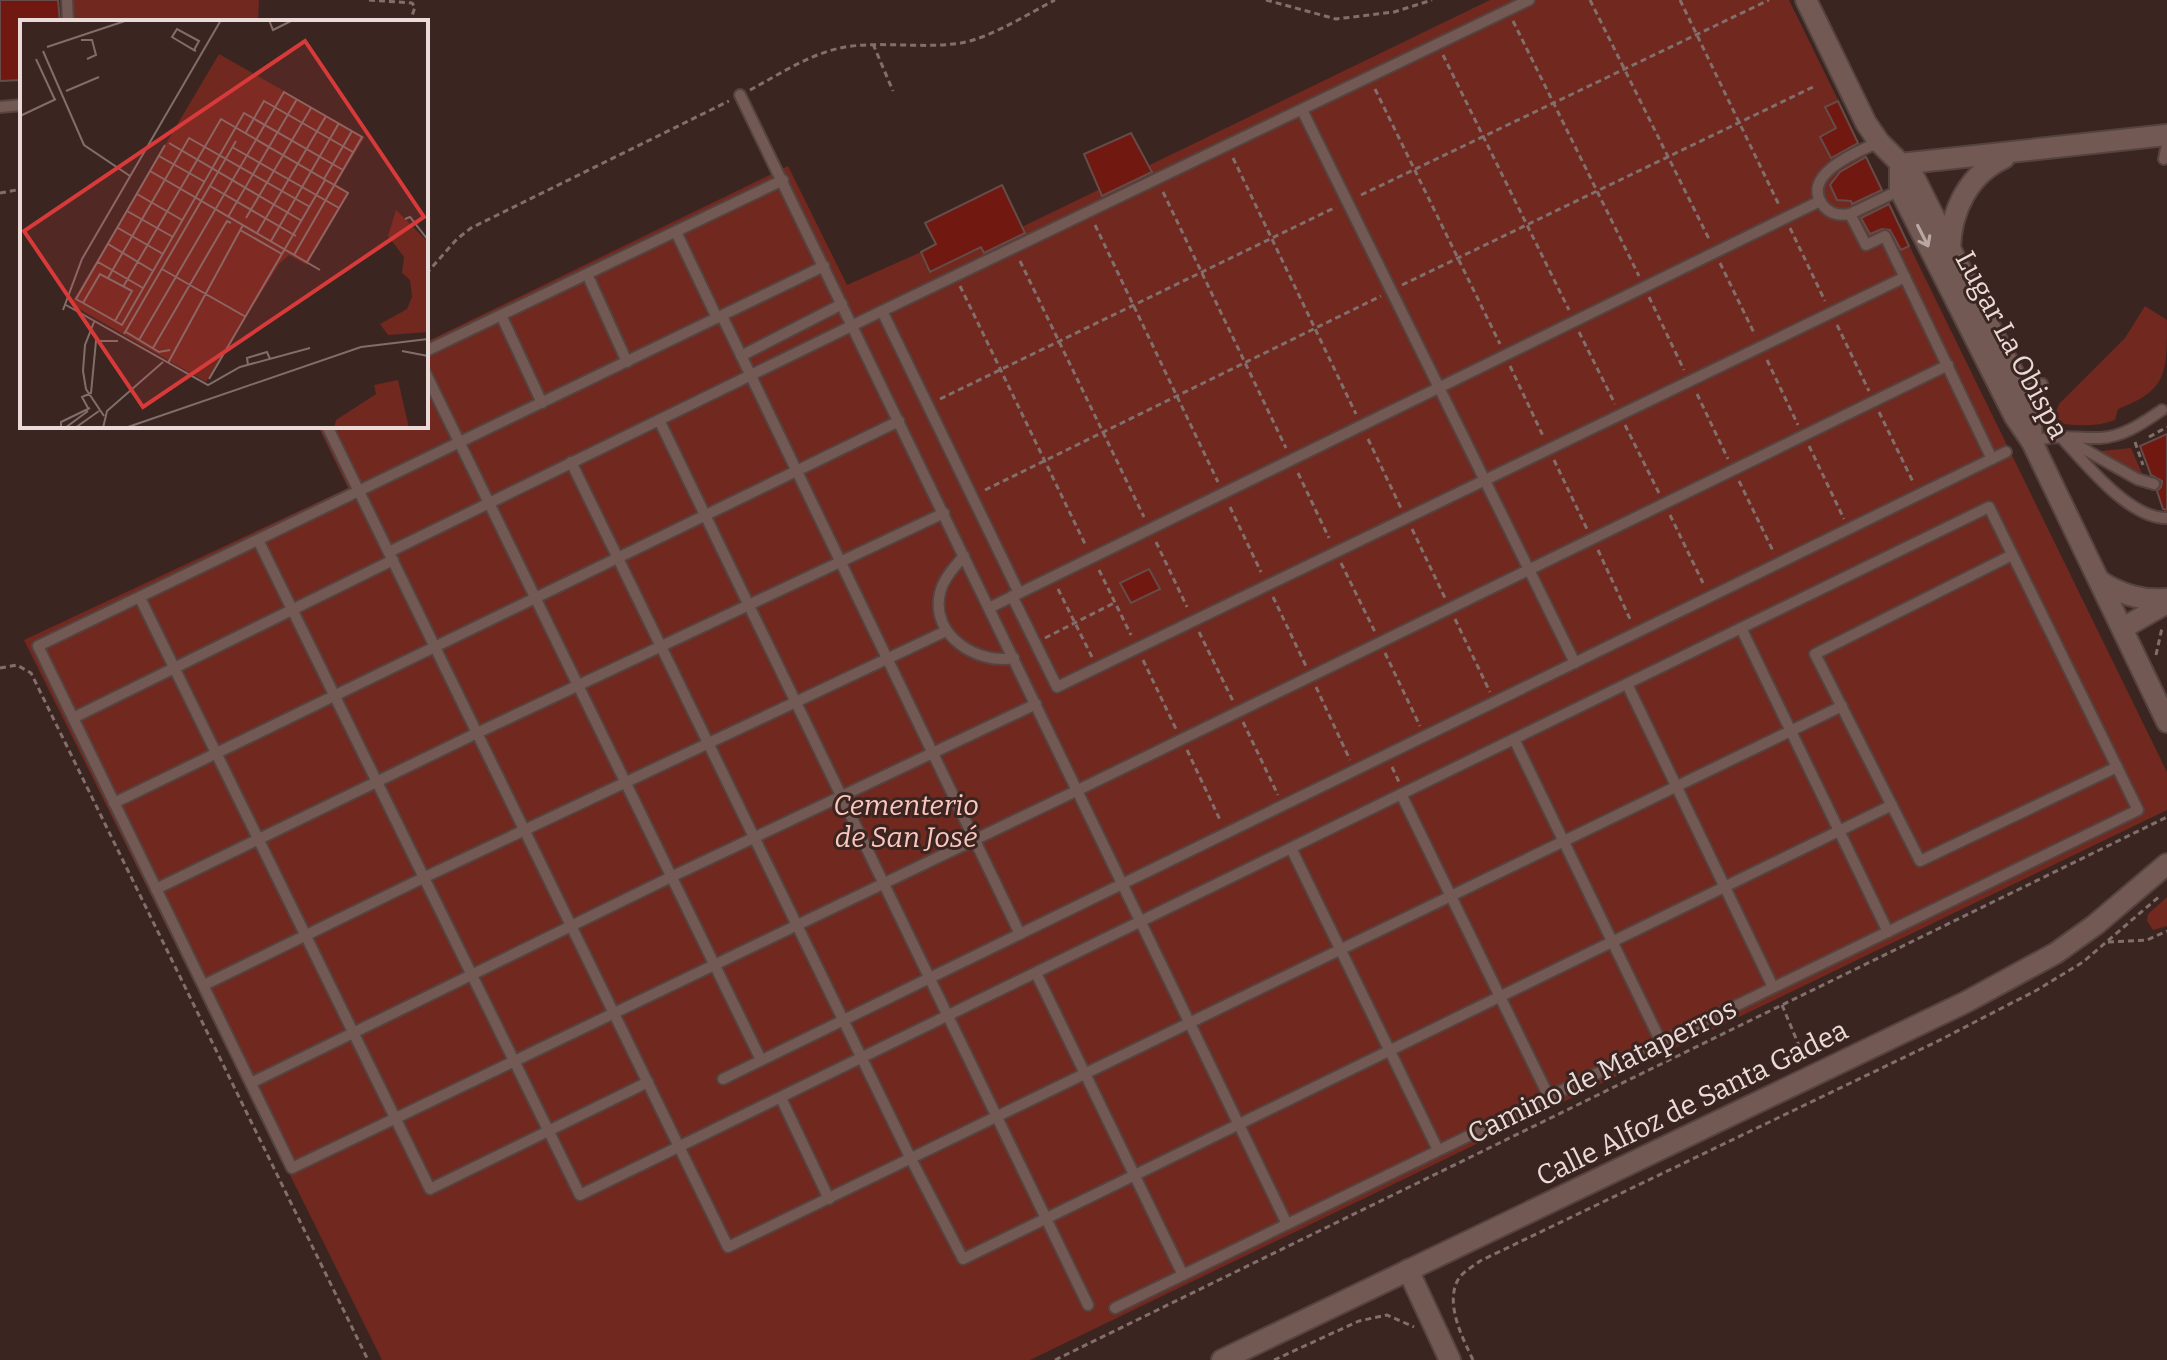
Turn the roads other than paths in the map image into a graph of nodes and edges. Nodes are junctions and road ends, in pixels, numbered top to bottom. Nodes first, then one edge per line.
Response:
1 (67, 0) edge
2 (1529, 0) edge
3 (1806, 0) edge
4 (68, 20) edge
5 (740, 95) road end
6 (20, 105) edge
7 (0, 107) edge
8 (1302, 110) junction
9 (2167, 135) edge
10 (1879, 142) junction
11 (2167, 145) edge
12 (2016, 153) junction
13 (2164, 159) dead end
14 (1900, 164) junction
15 (783, 180) junction
16 (1900, 190) junction
17 (1820, 201) junction
18 (1850, 214) junction
19 (676, 232) junction
20 (1950, 248) junction
21 (824, 266) junction
22 (587, 274) junction
23 (1905, 277) junction
24 (842, 304) junction
25 (882, 311) junction
26 (501, 315) junction
27 (720, 317) junction
28 (853, 326) junction
29 (428, 350) edge
30 (741, 356) junction
31 (627, 362) junction
32 (1948, 365) junction
33 (751, 376) junction
34 (428, 378) edge
35 (2042, 384) dead end
36 (1439, 387) junction
37 (542, 403) junction
38 (2030, 406) junction
39 (2162, 410) dead end
40 (659, 420) junction
41 (899, 421) junction
42 (328, 428) edge
43 (2062, 438) junction
44 (460, 442) junction
45 (2032, 442) junction
46 (2006, 452) dead end
47 (1992, 459) junction
48 (571, 462) junction
49 (796, 471) junction
50 (1485, 480) junction
51 (2152, 484) road end
52 (359, 491) junction
53 (490, 501) junction
54 (944, 513) junction
55 (705, 515) junction
56 (2167, 518) edge
57 (258, 540) junction
58 (2012, 555) junction
59 (391, 556) junction
60 (964, 556) junction
61 (617, 558) junction
62 (840, 562) junction
63 (1529, 569) junction
64 (2101, 582) junction
65 (1016, 595) junction
66 (536, 597) junction
67 (140, 598) junction
68 (2167, 601) edge
69 (748, 605) junction
70 (989, 608) junction
71 (292, 610) junction
72 (1741, 628) junction
73 (2123, 628) junction
74 (946, 631) junction
75 (435, 646) junction
76 (661, 646) junction
77 (1014, 658) junction
78 (887, 659) junction
79 (1575, 663) junction
80 (174, 668) junction
81 (1627, 684) junction
82 (579, 685) junction
83 (334, 695) junction
84 (795, 702) junction
85 (1036, 704) junction
86 (1842, 706) junction
87 (73, 718) junction
88 (2167, 722) edge
89 (1790, 731) junction
90 (477, 733) junction
91 (1514, 739) junction
92 (709, 743) junction
93 (216, 753) junction
94 (933, 753) junction
95 (2117, 767) junction
96 (376, 782) junction
97 (627, 782) junction
98 (1676, 787) junction
99 (1076, 791) junction
100 (1403, 793) junction
101 (841, 796) junction
102 (114, 803) junction
103 (1892, 805) junction
104 (526, 829) junction
105 (1839, 831) junction
106 (755, 837) junction
107 (258, 840) junction
108 (975, 840) junction
109 (1564, 842) junction
110 (1291, 848) junction
111 (2167, 864) edge
112 (673, 876) junction
113 (423, 878) junction
114 (1123, 883) junction
115 (884, 884) junction
116 (1724, 886) junction
117 (156, 889) junction
118 (1451, 897) junction
119 (1141, 921) junction
120 (572, 925) junction
121 (798, 925) junction
122 (1888, 932) junction
123 (1020, 934) junction
124 (305, 937) junction
125 (1613, 941) junction
126 (1341, 950) junction
127 (715, 965) junction
128 (1036, 973) junction
129 (471, 975) junction
130 (929, 978) junction
131 (204, 985) junction
132 (1773, 987) junction
133 (1500, 996) junction
134 (615, 1013) junction
135 (948, 1016) junction
136 (844, 1020) junction
137 (1191, 1024) junction
138 (353, 1033) junction
139 (1661, 1042) junction
140 (1389, 1050) junction
141 (863, 1057) junction
142 (761, 1060) junction
143 (514, 1061) junction
144 (1086, 1074) junction
145 (723, 1079) dead end
146 (648, 1082) junction
147 (251, 1083) junction
148 (1549, 1097) junction
149 (781, 1098) junction
150 (997, 1117) junction
151 (395, 1118) junction
152 (1239, 1123) junction
153 (549, 1131) junction
154 (680, 1147) junction
155 (1438, 1150) junction
156 (911, 1159) junction
157 (1135, 1175) junction
158 (829, 1199) junction
159 (1046, 1219) junction
160 (1287, 1224) junction
161 (1408, 1270) junction
162 (1183, 1275) junction
163 (1088, 1305) dead end
164 (1115, 1308) dead end
165 (1222, 1360) edge
166 (1450, 1360) edge

1 - 4 lane
2 - 8 lane
3 - 10 street
5 - 15 lane
6 - 7 lane
8 - 25 lane
8 - 36 lane
9 - 12 street
10 - 14 street
10 - 17 lane
11 - 13 lane
12 - 14 street
12 - 20 street
14 - 16 street, Lugar La Obispa
14 - 20 street
15 - 19 lane
15 - 21 lane
16 - 18 lane
16 -> 45 street, Lugar La Obispa
17 - 18 lane
17 - 36 lane
18 - 23 lane
19 - 22 lane
19 - 27 lane
20 - 38 street
21 - 24 lane
21 - 27 lane
22 - 26 lane
22 - 31 lane
23 - 32 lane
23 - 50 lane
24 - 28 lane
24 - 30 lane
25 - 28 lane
25 - 65 lane
26 - 29 lane
26 - 37 lane
27 - 30 lane
27 - 31 lane
28 - 33 lane
28 - 41 lane
30 - 33 lane
31 - 37 lane
32 - 47 lane
32 - 63 lane
33 - 40 lane
33 - 49 lane
34 - 44 lane
35 - 38 lane
36 - 50 lane
36 - 65 lane
37 - 44 lane
38 - 45 street
39 - 43 lane
40 - 48 lane
40 - 55 lane
41 - 49 lane
41 - 54 lane
42 - 52 lane
43 - 45 lane
43 - 51 lane
43 - 56 lane
44 - 52 lane
44 - 53 lane
45 - 64 street, Lugar La Obispa
46 - 47 lane
47 - 79 lane
48 - 53 lane
48 - 61 lane
49 - 55 lane
49 - 62 lane
50 - 63 lane
50 - 65 lane
52 - 57 lane
52 - 59 lane
53 - 59 lane
53 - 66 lane
54 - 60 lane
54 - 62 lane
55 - 61 lane
55 - 69 lane
57 - 67 lane
57 - 71 lane
58 - 72 lane
58 - 86 lane
58 - 95 lane
59 - 71 lane
59 - 75 lane
60 - 70 lane
60 - 74 lane
61 - 66 lane
61 - 76 lane
62 - 69 lane
62 - 78 lane
63 - 79 lane
63 - 99 lane
64 - 68 street
64 - 73 street, Lugar La Obispa
65 - 70 lane
66 - 75 lane
66 - 82 lane
67 - 80 lane
67 - 87 lane
68 - 73 street
69 - 76 lane
69 - 84 lane
70 - 77 lane
71 - 80 lane
71 - 83 lane
72 - 81 lane
72 - 89 lane
73 - 88 street, Lugar La Obispa
74 - 77 lane
74 - 78 lane
75 - 83 lane
75 - 90 lane
76 - 82 lane
76 - 92 lane
77 - 85 lane
78 - 84 lane
78 - 94 lane
79 - 114 lane
80 - 87 lane
80 - 93 lane
81 - 91 lane
81 - 98 lane
82 - 90 lane
82 - 97 lane
83 - 93 lane
83 - 96 lane
84 - 92 lane
84 - 101 lane
85 - 94 lane
85 - 99 lane
86 - 89 lane
86 - 103 lane
87 - 102 lane
89 - 98 lane
89 - 105 lane
90 - 96 lane
90 - 104 lane
91 - 100 lane
91 - 109 lane
92 - 97 lane
92 - 106 lane
93 - 102 lane
93 - 107 lane
94 - 101 lane
94 - 108 lane
95 - 103 lane
95 - 122 lane
96 - 107 lane
96 - 113 lane
97 - 104 lane
97 - 112 lane
98 - 109 lane
98 - 116 lane
99 - 108 lane
99 - 114 lane
100 - 110 lane
100 - 118 lane
101 - 106 lane
101 - 115 lane
102 - 117 lane
103 - 105 lane
104 - 113 lane
104 - 120 lane
105 - 116 lane
105 - 122 lane
106 - 112 lane
106 - 121 lane
107 - 117 lane
107 - 124 lane
108 - 115 lane
108 - 123 lane
109 - 118 lane
109 - 125 lane
110 - 119 lane
110 - 126 lane
111 - 161 street, Calle Alfoz de Santa Gadea
112 - 120 lane
112 - 127 lane
113 - 124 lane
113 - 129 lane
114 - 119 lane
114 - 123 lane
115 - 121 lane
115 - 130 lane
116 - 125 lane
116 - 132 lane
117 - 131 lane
118 - 126 lane
118 - 133 lane
119 - 128 lane
119 - 137 lane
120 - 129 lane
120 - 134 lane
121 - 127 lane
121 - 136 lane
122 - 132 lane
123 - 130 lane
124 - 131 lane
124 - 138 lane
125 - 133 lane
125 - 139 lane
126 - 137 lane
126 - 140 lane
127 - 134 lane
127 - 142 lane
128 - 135 lane
128 - 144 lane
129 - 138 lane
129 - 143 lane
130 - 135 lane
130 - 136 lane
131 - 147 lane
132 - 139 lane
133 - 140 lane
133 - 148 lane
134 - 143 lane
134 - 146 lane
135 - 141 lane
135 - 150 lane
136 - 141 lane
136 - 142 lane
137 - 144 lane
137 - 152 lane
138 - 147 lane
138 - 151 lane
139 - 148 lane
140 - 152 lane
140 - 155 lane
141 - 149 lane
141 - 156 lane
142 - 145 lane
143 - 151 lane
143 - 153 lane
144 - 150 lane
144 - 157 lane
146 - 153 lane
146 - 154 lane
147 - 151 lane
148 - 155 lane
149 - 154 lane
149 - 158 lane
150 - 156 lane
150 - 159 lane
151 - 153 lane
152 - 157 lane
152 - 160 lane
153 - 154 lane
154 - 158 lane
155 - 160 lane
156 - 158 lane
156 - 159 lane
157 - 159 lane
157 - 162 lane
159 - 163 lane
160 - 162 lane
161 - 165 street, Calle Alfoz de Santa Gadea
161 - 166 street
162 - 164 lane

